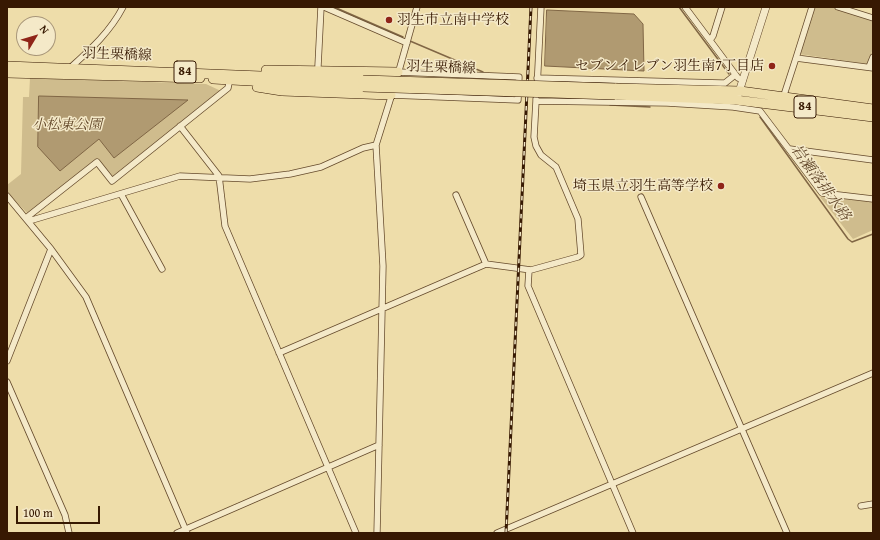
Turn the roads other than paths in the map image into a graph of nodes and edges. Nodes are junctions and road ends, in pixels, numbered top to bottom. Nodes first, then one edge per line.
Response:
1 (321, 7) edge
2 (324, 7) edge
3 (417, 7) edge
4 (541, 7) edge
5 (685, 7) edge
6 (722, 7) edge
7 (766, 7) edge
8 (812, 7) edge
9 (838, 7) edge
10 (121, 8) edge
11 (873, 18) edge
12 (710, 40) junction
13 (407, 43) junction
14 (873, 57) edge
15 (796, 58) junction
16 (7, 66) edge
17 (318, 66) dead end
18 (871, 67) edge
19 (70, 68) junction
20 (398, 72) junction
21 (7, 73) edge
22 (202, 75) junction
23 (735, 75) junction
24 (537, 78) junction
25 (743, 80) junction
26 (230, 83) junction
27 (615, 91) junction
28 (740, 91) junction
29 (391, 95) junction
30 (784, 96) junction
31 (536, 101) junction
32 (735, 104) junction
33 (873, 108) edge
34 (873, 117) edge
35 (180, 126) junction
36 (376, 145) junction
37 (790, 149) junction
38 (873, 160) edge
39 (219, 179) junction
40 (121, 194) junction
41 (456, 195) dead end
42 (7, 196) edge
43 (641, 197) dead end
44 (873, 199) edge
45 (27, 220) junction
46 (50, 249) junction
47 (486, 264) junction
48 (162, 269) dead end
49 (529, 270) junction
50 (382, 308) junction
51 (279, 353) junction
52 (7, 361) edge
53 (873, 373) edge
54 (7, 382) edge
55 (742, 428) junction
56 (379, 445) junction
57 (328, 468) junction
58 (613, 485) junction
59 (873, 504) edge
60 (861, 506) dead end
61 (186, 531) edge
62 (69, 533) edge
63 (178, 533) edge
64 (356, 533) edge
65 (377, 533) edge
66 (497, 533) edge
67 (633, 533) edge
68 (787, 533) edge

1 - 17 street
2 - 13 street
3 - 13 street
4 - 24 street
5 - 12 street
6 - 12 street
7 - 25 street
8 - 15 street
9 - 11 street
10 - 19 street
12 - 23 street
13 - 20 street
14 - 18 street
15 - 18 street
15 - 30 street
16 - 19 main road, 羽生栗橋線 / 84
19 - 22 main road, 羽生栗橋線 / 84
20 - 22 main road
20 - 29 street
20 - 29 street
21 - 22 main road, 羽生栗橋線 / 84
22 - 26 main road
22 - 27 main road, 羽生栗橋線 / 84, bridge
23 - 24 street
23 - 25 street
24 - 31 street
25 - 28 street
26 - 29 main road
26 - 35 street
27 - 28 main road, 羽生栗橋線 / 84
27 - 32 main road, 羽生栗橋線 / 84
28 - 30 main road, 羽生栗橋線 / 84
28 - 32 street
29 - 36 street
30 - 33 main road, 羽生栗橋線 / 84
31 - 32 street
31 - 49 street
32 - 34 main road, 羽生栗橋線 / 84
32 - 37 street
35 - 39 street
35 - 45 street
36 - 39 street
36 - 50 street
37 - 38 street
37 - 44 street
39 - 40 street
39 - 51 street
40 - 45 street
40 - 48 street
41 - 47 street
42 - 45 street
43 - 55 street
45 - 46 street
46 - 52 street
46 - 61 street
47 - 49 street
47 - 50 street
49 - 58 street
50 - 51 street
50 - 56 street
51 - 57 street
53 - 55 street
54 - 62 street
55 - 58 street
55 - 68 street
56 - 57 street
56 - 65 street
57 - 61 street
57 - 64 street
58 - 66 street
58 - 67 street
59 - 60 street
61 - 63 street

